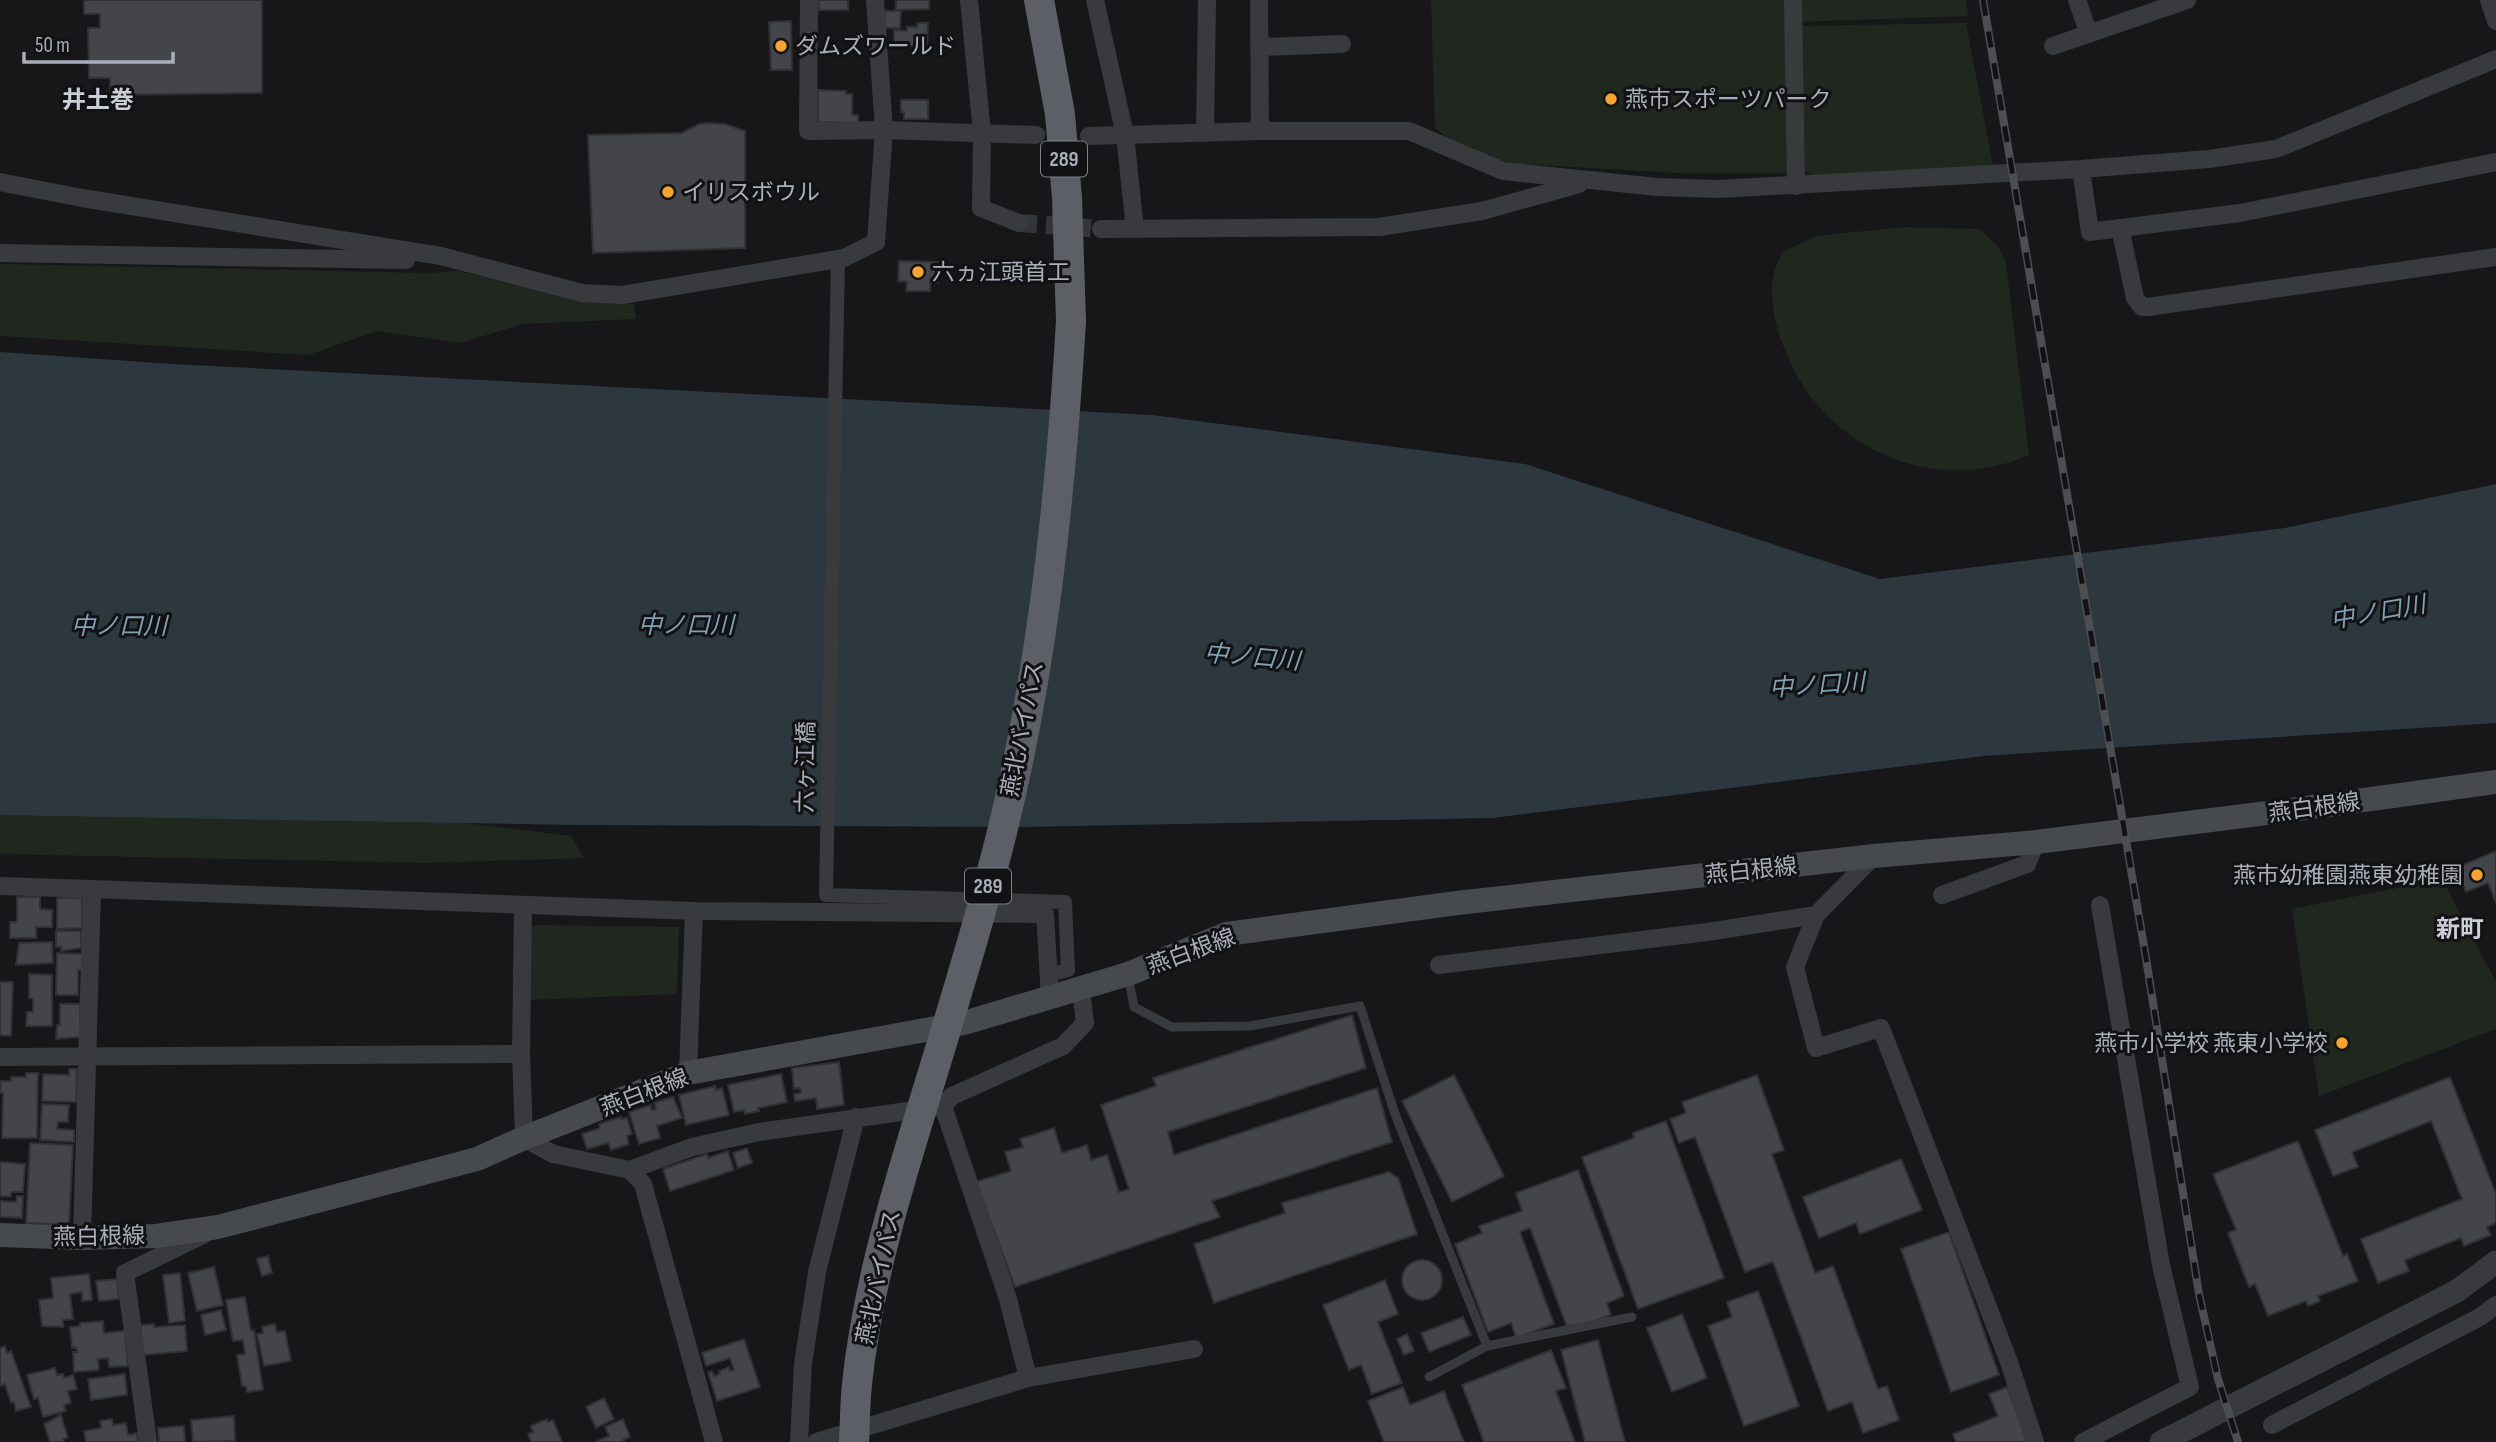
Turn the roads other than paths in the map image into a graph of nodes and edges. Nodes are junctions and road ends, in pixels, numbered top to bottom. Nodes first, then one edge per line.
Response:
1 (809, 0) edge
2 (875, 0) edge
3 (969, 0) edge
4 (1040, 0) edge
5 (1095, 0) edge
6 (1207, 0) edge
7 (1259, 0) edge
8 (1793, 0) edge
9 (2077, 0) edge
10 (2187, 0) edge
11 (2489, 0) edge
12 (2496, 21) edge
13 (2089, 34) junction
14 (1342, 44) dead end
15 (2053, 46) dead end
16 (1260, 47) junction
17 (2496, 59) edge
18 (884, 130) junction
19 (1261, 131) junction
20 (982, 133) junction
21 (1205, 133) junction
22 (1036, 135) dead end
23 (1125, 135) junction
24 (1089, 136) dead end
25 (2496, 162) edge
26 (2081, 169) junction
27 (1589, 181) junction
28 (0, 182) edge
29 (1796, 186) junction
30 (1019, 223) tunnel mouth
31 (1101, 229) tunnel mouth
32 (1135, 229) junction
33 (2120, 229) junction
34 (0, 253) edge
35 (838, 257) junction
36 (2496, 257) edge
37 (458, 261) junction
38 (2496, 782) edge
39 (2036, 842) junction
40 (1874, 856) junction
41 (0, 886) edge
42 (92, 889) junction
43 (1942, 895) dead end
44 (2101, 905) dead end
45 (523, 906) junction
46 (694, 911) junction
47 (1816, 915) junction
48 (1439, 965) dead end
49 (1128, 974) junction
50 (1050, 987) junction
51 (1081, 990) junction
52 (521, 1054) junction
53 (88, 1056) junction
54 (0, 1057) edge
55 (688, 1073) junction
56 (943, 1106) junction
57 (856, 1117) junction
58 (524, 1138) junction
59 (630, 1170) junction
60 (219, 1227) junction
61 (0, 1236) edge
62 (82, 1238) junction
63 (2496, 1262) edge
64 (2496, 1305) edge
65 (1632, 1317) dead end
66 (1487, 1346) junction
67 (1194, 1349) dead end
68 (1429, 1377) dead end
69 (1028, 1378) junction
70 (2272, 1425) dead end
71 (148, 1442) edge
72 (714, 1442) edge
73 (799, 1442) edge
74 (816, 1442) edge
75 (855, 1442) edge
76 (2035, 1442) edge
77 (2083, 1442) edge
78 (2161, 1442) edge

1 - 18 street
2 - 18 street
3 - 20 street
4 - 75 highway, 燕北バイパス / 289, bridge
5 - 23 street
6 - 21 street
7 - 16 street
8 - 29 street
9 - 13 street
10 - 13 street
11 - 12 street
13 - 15 street
14 - 16 street
16 - 19 street
17 - 26 street
18 - 20 street
18 - 35 street
19 - 21 street
19 - 27 street
20 - 22 street
20 - 30 street
21 - 23 street
23 - 24 street
23 - 32 street
25 - 33 street
26 - 29 street
26 - 33 street
27 - 29 street
27 - 32 street
28 - 37 street
31 - 32 street
33 - 36 street
34 - 37 street
35 - 37 street
35 - 50 street, 六ヶ江橋
38 - 39 main road, 燕白根線
39 - 40 main road, 燕白根線
39 - 43 street
40 - 47 street
40 - 49 main road, 燕白根線
41 - 42 street
42 - 45 street
42 - 53 street
44 - 77 street
45 - 46 street
45 - 52 street
46 - 50 street
46 - 55 street
47 - 48 street
47 - 76 street
49 - 51 main road, 燕白根線
49 - 66 lane
50 - 51 main road, 燕白根線
50 - 55 main road, 燕白根線
51 - 56 street
52 - 53 street
52 - 58 street
53 - 54 street
53 - 62 street
55 - 58 main road, 燕白根線
56 - 57 street
56 - 69 street
57 - 59 street
57 - 73 street
58 - 59 street
58 - 60 main road, 燕白根線
59 - 72 street
60 - 62 main road, 燕白根線
60 - 71 street
61 - 62 main road, 燕白根線
63 - 78 street
64 - 70 street
65 - 66 lane
66 - 68 lane
67 - 69 street
69 - 74 street

